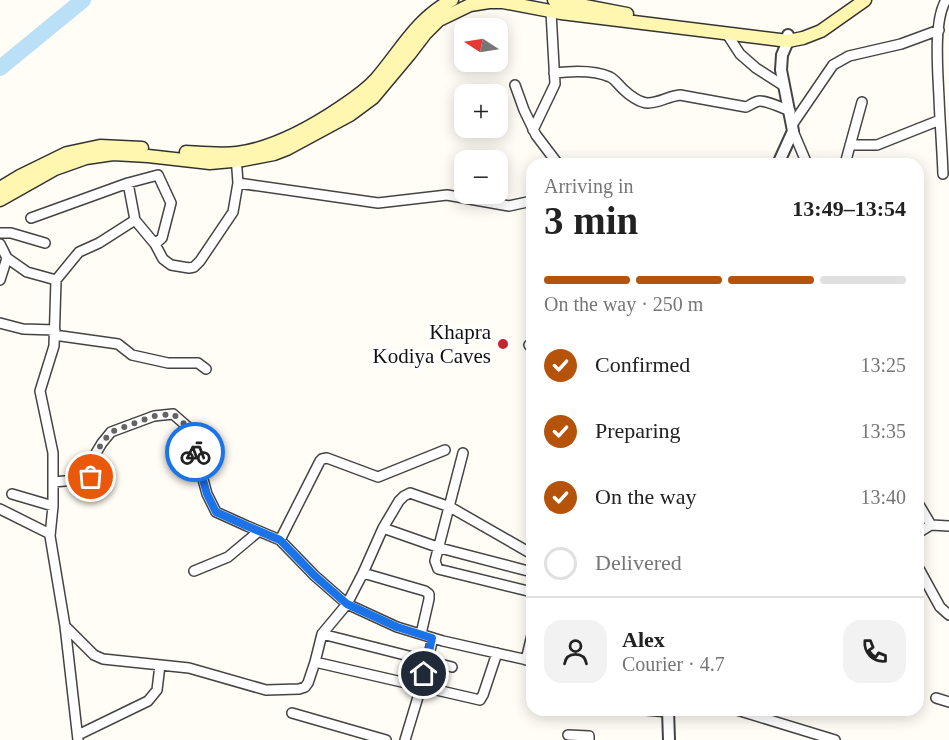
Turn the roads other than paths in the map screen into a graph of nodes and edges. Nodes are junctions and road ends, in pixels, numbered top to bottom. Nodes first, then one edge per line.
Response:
1 (452, 0) edge
2 (855, 0) edge
3 (864, 0) edge
4 (946, 0) edge
5 (553, 6) edge
6 (939, 30) junction
7 (727, 34) junction
8 (788, 38) junction
9 (555, 73) junction
10 (516, 86) dead end
11 (784, 86) junction
12 (862, 102) dead end
13 (790, 111) junction
14 (940, 120) junction
15 (793, 128) junction
16 (533, 130) junction
17 (850, 145) junction
18 (236, 157) junction
19 (554, 158) edge
20 (780, 158) edge
21 (805, 158) edge
22 (847, 158) edge
23 (943, 174) dead end
24 (128, 183) junction
25 (238, 183) junction
26 (0, 188) edge
27 (0, 200) edge
28 (526, 202) edge
29 (32, 218) dead end
30 (135, 220) junction
31 (0, 233) edge
32 (45, 243) dead end
33 (0, 244) edge
34 (155, 244) junction
35 (7, 258) junction
36 (0, 280) edge
37 (56, 280) junction
38 (0, 323) edge
39 (55, 332) junction
40 (206, 369) dead end
41 (445, 450) dead end
42 (464, 453) dead end
43 (53, 482) junction
44 (12, 494) dead end
45 (53, 506) junction
46 (450, 507) junction
47 (0, 509) edge
48 (924, 513) edge
49 (931, 525) junction
50 (949, 526) edge
51 (383, 528) junction
52 (924, 529) edge
53 (259, 531) junction
54 (50, 534) junction
55 (280, 540) junction
56 (440, 548) junction
57 (526, 551) edge
58 (526, 570) edge
59 (194, 571) dead end
60 (363, 573) junction
61 (924, 578) edge
62 (526, 591) edge
63 (347, 604) junction
64 (949, 615) edge
65 (65, 626) junction
66 (322, 634) junction
67 (421, 634) junction
68 (432, 638) junction
69 (497, 653) junction
70 (526, 659) edge
71 (427, 660) junction
72 (315, 662) junction
73 (160, 665) junction
74 (452, 667) dead end
75 (422, 687) junction
76 (936, 698) dead end
77 (949, 702) edge
78 (292, 713) dead end
79 (668, 716) edge
80 (757, 716) edge
81 (568, 735) dead end
82 (78, 737) edge
83 (386, 740) edge
84 (405, 740) edge
85 (589, 740) edge
86 (669, 740) edge
87 (835, 740) edge

1 - 18 main road
2 - 8 main road
3 - 8 main road
4 - 6 street
5 - 7 main road
5 - 8 main road
5 - 9 street
5 - 18 main road
6 - 14 street
6 - 15 street
7 - 8 main road
7 - 11 street
8 - 11 street
9 - 13 street
9 - 16 street
10 - 16 street
11 - 13 street
12 - 17 street
13 - 15 street
14 - 17 street
14 - 23 street
15 - 20 street
15 - 21 street
16 - 19 street
17 - 22 street
18 - 25 street
18 - 26 main road
18 - 27 main road
24 - 29 street
24 - 30 street
24 - 34 street
25 - 28 street
25 - 34 street
30 - 34 street
30 - 37 street
31 - 32 street
33 - 35 street
35 - 36 street
35 - 37 street
37 - 39 street
38 - 39 street
39 - 40 street
39 - 43 street
41 - 55 street
42 - 46 street
43 - 45 street
43 - 53 street
44 - 45 street
45 - 54 street
46 - 51 street
46 - 56 street
46 - 57 street
47 - 54 street
48 - 49 street
49 - 50 street
49 - 52 street
51 - 56 street
51 - 60 street
53 - 55 street
53 - 59 street
54 - 65 street
55 - 63 street
56 - 58 street
56 - 62 street
60 - 63 street
60 - 67 street
61 - 64 street
63 - 66 street
63 - 67 street
65 - 73 street
65 - 82 street
66 - 71 street
66 - 72 street
67 - 68 street
68 - 69 street
68 - 71 street
69 - 70 street
69 - 75 street
71 - 74 street
71 - 75 street
72 - 73 street
72 - 75 street
73 - 82 street
75 - 84 street
76 - 77 street
78 - 83 street
79 - 86 street
80 - 87 street
81 - 85 street

